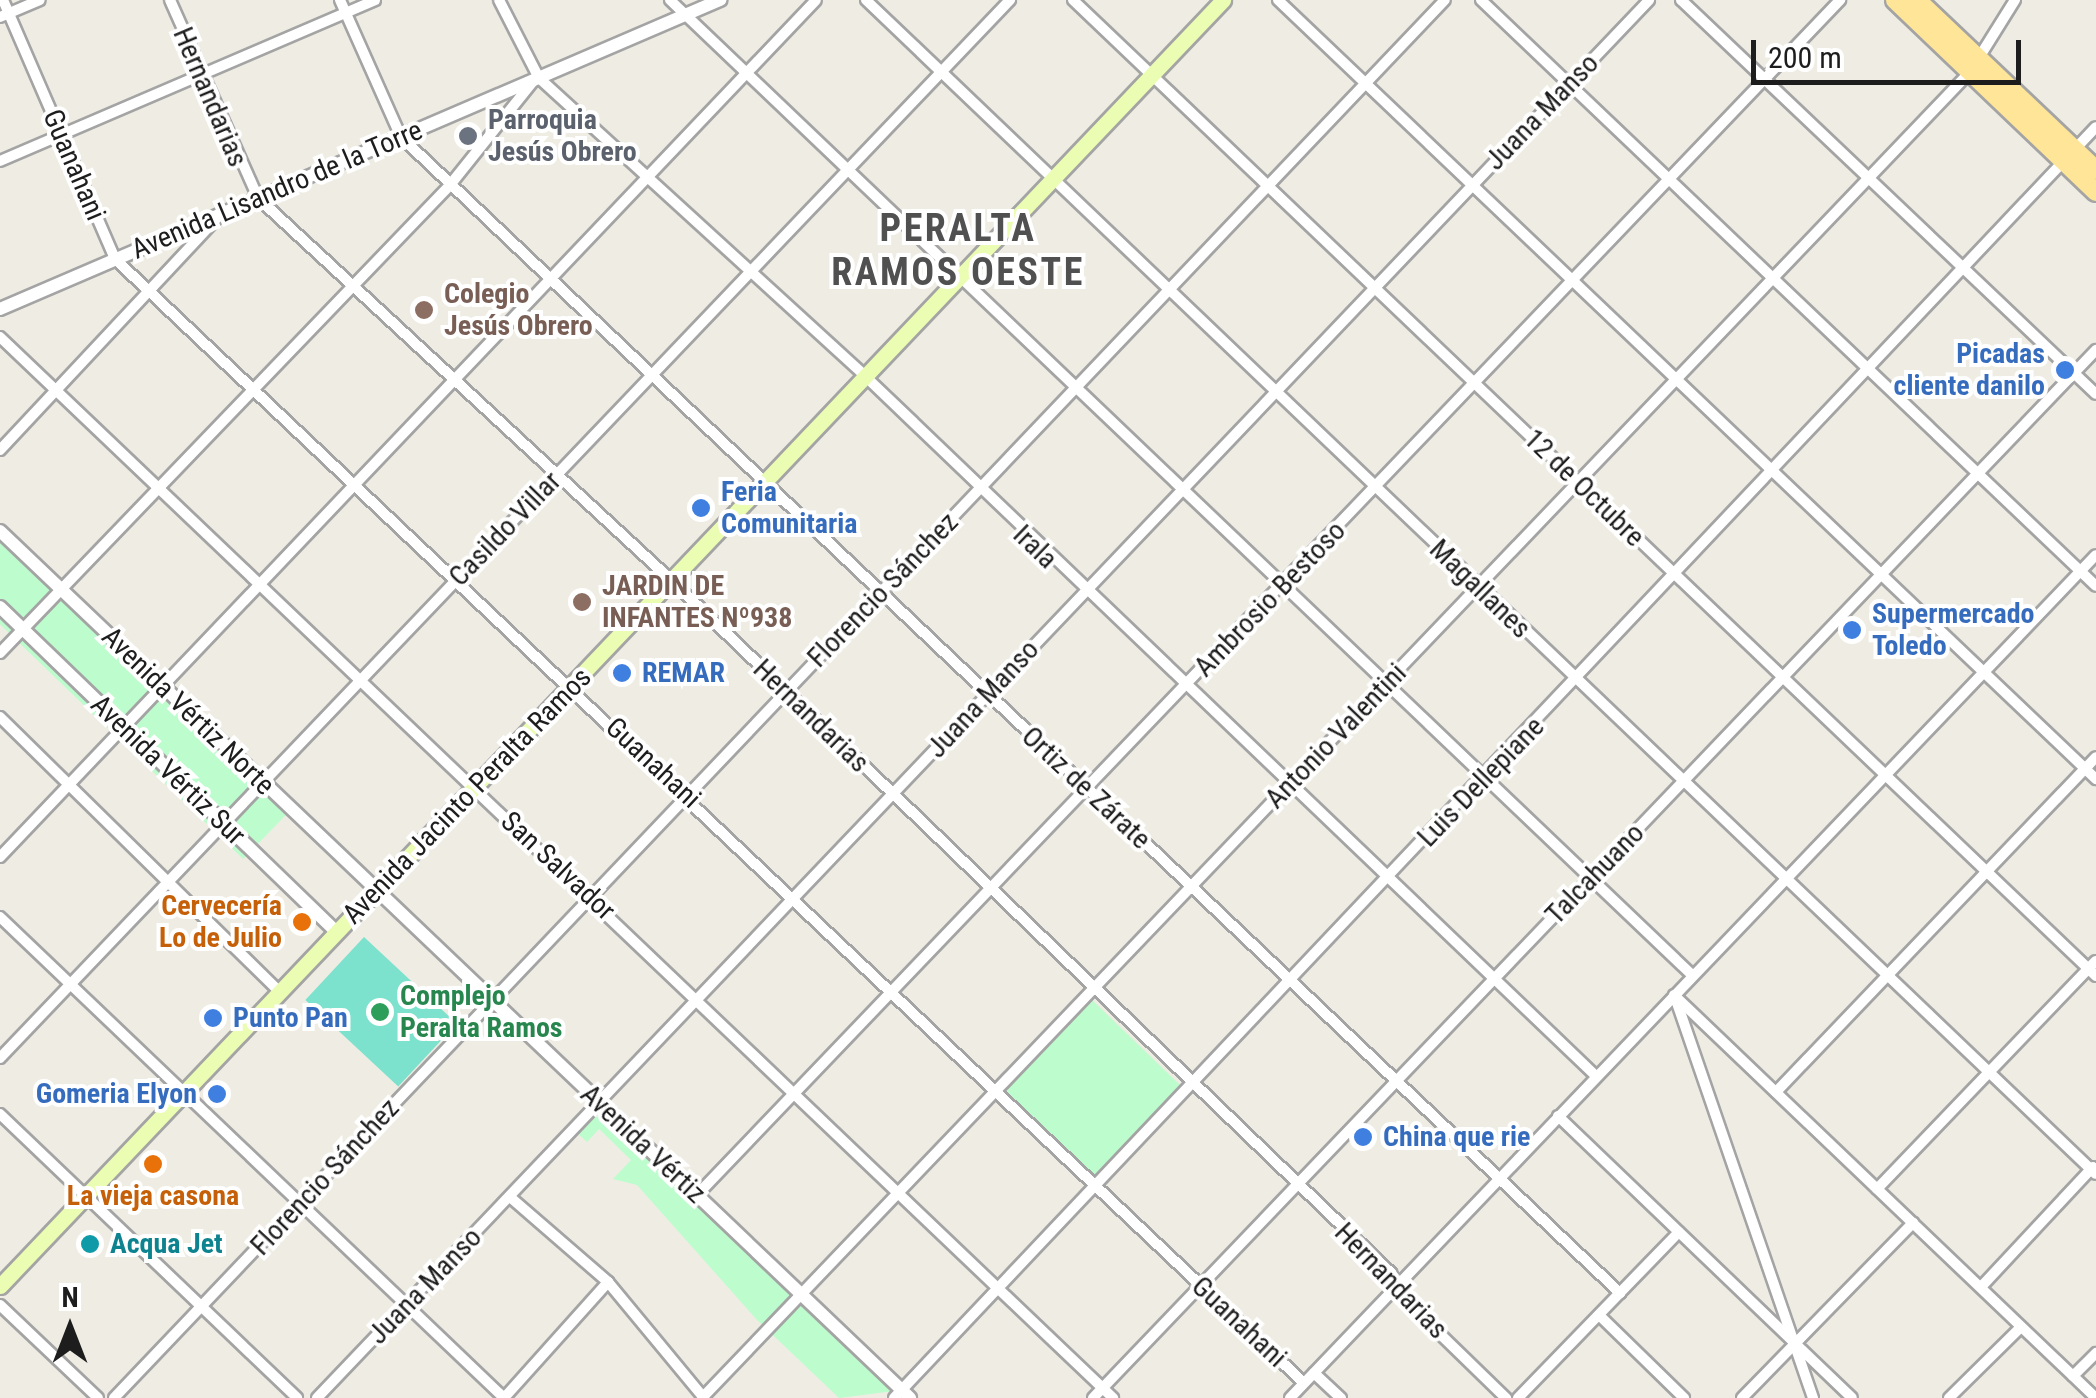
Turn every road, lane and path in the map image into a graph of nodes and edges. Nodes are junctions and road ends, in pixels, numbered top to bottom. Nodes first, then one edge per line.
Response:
1 (3, 0) edge
2 (40, 0) edge
3 (170, 0) edge
4 (340, 0) edge
5 (375, 0) edge
6 (499, 0) edge
7 (670, 0) edge
8 (720, 0) edge
9 (816, 0) edge
10 (866, 0) edge
11 (1010, 0) edge
12 (1072, 0) edge
13 (1223, 0) edge
14 (1278, 0) edge
15 (1445, 0) edge
16 (1481, 0) edge
17 (1649, 0) edge
18 (1681, 0) edge
19 (1840, 0) edge
20 (1894, 0) edge
21 (1917, 0) edge
22 (2015, 0) edge
23 (345, 13) junction
24 (4, 15) edge
25 (681, 17) junction
26 (1974, 65) junction
27 (941, 72) junction
28 (202, 75) junction
29 (745, 76) junction
30 (1151, 76) junction
31 (537, 78) junction
32 (1767, 82) junction
33 (1366, 84) junction
34 (1569, 84) junction
35 (2096, 127) edge
36 (62, 134) junction
37 (401, 137) junction
38 (2073, 160) junction
39 (0, 161) edge
40 (2096, 170) edge
41 (846, 171) junction
42 (649, 176) junction
43 (1056, 177) junction
44 (1869, 178) junction
45 (1671, 181) junction
46 (450, 185) junction
47 (1472, 185) junction
48 (1267, 187) junction
49 (2096, 192) edge
50 (258, 198) junction
51 (222, 214) junction
52 (115, 260) junction
53 (751, 270) junction
54 (1967, 271) junction
55 (552, 278) junction
56 (1773, 278) junction
57 (959, 279) junction
58 (1574, 282) junction
59 (1172, 286) junction
60 (353, 287) junction
61 (1374, 288) junction
62 (151, 290) junction
63 (0, 308) edge
64 (0, 337) edge
65 (2096, 350) edge
66 (1871, 372) junction
67 (2074, 372) junction
68 (653, 375) junction
69 (866, 377) junction
70 (454, 380) junction
71 (1677, 380) junction
72 (1475, 385) junction
73 (256, 388) junction
74 (1076, 388) junction
75 (57, 390) junction
76 (1278, 391) junction
77 (2096, 394) edge
78 (0, 450) edge
79 (1775, 473) junction
80 (1978, 473) junction
81 (556, 475) junction
82 (769, 480) junction
83 (358, 482) junction
84 (1578, 483) junction
85 (160, 486) junction
86 (1375, 489) junction
87 (1182, 490) junction
88 (978, 491) junction
89 (0, 531) edge
90 (2096, 554) edge
91 (2080, 571) junction
92 (1881, 574) junction
93 (1676, 576) junction
94 (458, 577) junction
95 (672, 581) junction
96 (259, 585) junction
97 (1284, 585) junction
98 (2096, 586) edge
99 (1478, 587) junction
100 (60, 589) junction
101 (1082, 593) junction
102 (880, 594) junction
103 (0, 608) edge
104 (22, 629) junction
105 (0, 653) edge
106 (1984, 672) junction
107 (1782, 678) junction
108 (359, 681) junction
109 (1577, 681) junction
110 (1188, 684) junction
111 (1386, 684) junction
112 (162, 686) junction
113 (572, 686) junction
114 (785, 693) junction
115 (988, 694) junction
116 (0, 717) edge
117 (123, 726) junction
118 (2096, 756) edge
119 (2085, 768) junction
120 (1886, 776) junction
121 (1484, 778) junction
122 (2096, 779) edge
123 (1683, 782) junction
124 (70, 783) junction
125 (264, 783) junction
126 (1291, 784) junction
127 (475, 788) junction
128 (1090, 792) junction
129 (892, 794) junction
130 (688, 797) junction
131 (224, 824) junction
132 (0, 857) edge
133 (1986, 872) junction
134 (1389, 878) junction
135 (1590, 879) junction
136 (1786, 880) junction
137 (167, 881) junction
138 (1190, 886) junction
139 (990, 888) junction
140 (376, 890) junction
141 (795, 896) junction
142 (590, 898) junction
143 (0, 917) edge
144 (336, 932) junction
145 (2094, 969) edge
146 (1692, 975) junction
147 (1887, 976) junction
148 (1494, 979) junction
149 (1292, 980) junction
150 (70, 985) junction
151 (1090, 988) junction
152 (895, 990) junction
153 (280, 992) junction
154 (1674, 994) junction
155 (700, 996) junction
156 (492, 1002) junction
157 (0, 1058) edge
158 (1989, 1072) junction
159 (1596, 1076) junction
160 (1398, 1080) junction
161 (1192, 1085) junction
162 (798, 1090) junction
163 (994, 1090) junction
164 (1776, 1092) junction
165 (183, 1094) junction
166 (599, 1102) junction
167 (0, 1114) edge
168 (1558, 1116) junction
169 (2094, 1170) edge
170 (1499, 1178) junction
171 (1296, 1186) junction
172 (1095, 1187) junction
173 (901, 1189) junction
174 (1877, 1189) junction
175 (698, 1195) junction
176 (84, 1197) junction
177 (510, 1197) junction
178 (299, 1206) junction
179 (1913, 1223) junction
180 (1679, 1232) junction
181 (608, 1282) junction
182 (1396, 1284) junction
183 (0, 1286) edge
184 (1001, 1286) junction
185 (1200, 1286) junction
186 (1981, 1286) junction
187 (800, 1292) junction
188 (1620, 1293) junction
189 (0, 1305) edge
190 (405, 1306) junction
191 (201, 1307) junction
192 (1598, 1315) junction
193 (2021, 1327) junction
194 (1794, 1344) junction
195 (2096, 1352) edge
196 (1314, 1373) junction
197 (2072, 1376) junction
198 (1304, 1383) junction
199 (1102, 1388) junction
200 (902, 1395) edge
201 (98, 1398) edge
202 (114, 1398) edge
203 (297, 1398) edge
204 (317, 1398) edge
205 (504, 1398) edge
206 (702, 1398) edge
207 (1093, 1398) edge
208 (1113, 1398) edge
209 (1290, 1398) edge
210 (1340, 1398) edge
211 (1506, 1398) edge
212 (1518, 1398) edge
213 (1684, 1398) edge
214 (1742, 1398) edge
215 (1814, 1398) edge
216 (1852, 1398) edge
217 (1950, 1398) edge
218 (2096, 1398) edge

1 - 24 street, Guanahani
2 - 24 street
3 - 28 street, Hernandarias
4 - 23 street, Ortiz de Zárate
5 - 23 street
6 - 31 street, Irala
7 - 25 street
8 - 25 street, Avenida Lisandro de la Torre
9 - 29 street
10 - 27 street, Magallanes
11 - 27 street, Casildo Villar
12 - 30 street, 12 de Octubre
13 - 30 main road, Avenida Jacinto Peralta Ramos
14 - 33 street
15 - 33 street, Florencio Sánchez
16 - 34 street
17 - 34 street, Juana Manso
18 - 32 street
19 - 32 street, Ambrosio Bestoso
20 - 26 main road
21 - 26 main road
22 - 26 street, Antonio Valentini
23 - 28 street
23 - 37 street, Ortiz de Zárate
24 - 36 street, Guanahani
25 - 29 street
25 - 31 street, Avenida Lisandro de la Torre
26 - 38 main road
26 - 44 street, Antonio Valentini
27 - 41 street, Casildo Villar
27 - 43 street, Magallanes
28 - 36 street
28 - 50 street, Hernandarias
29 - 41 street
29 - 42 street
30 - 43 main road, Avenida Jacinto Peralta Ramos
30 - 48 street, 12 de Octubre
31 - 37 street, Avenida Lisandro de la Torre
31 - 42 street, Irala
31 - 46 street
32 - 44 street
32 - 45 street, Ambrosio Bestoso
33 - 47 street
33 - 48 street, Florencio Sánchez
34 - 45 street
34 - 47 street, Juana Manso
35 - 38 street, Luis Dellepiane
36 - 39 street
36 - 52 street, Guanahani
37 - 46 street, Ortiz de Zárate
37 - 50 street, Avenida Lisandro de la Torre
38 - 40 main road
38 - 49 main road
38 - 54 street, Luis Dellepiane
41 - 53 street, Casildo Villar
41 - 57 street
42 - 53 street, Irala
42 - 55 street
43 - 57 main road, Avenida Jacinto Peralta Ramos
43 - 59 street, Magallanes
44 - 54 street
44 - 56 street, Antonio Valentini
45 - 56 street
45 - 58 street, Ambrosio Bestoso
46 - 55 street, Ortiz de Zárate
46 - 60 street
47 - 58 street
47 - 61 street, Juana Manso
48 - 59 street, Florencio Sánchez
48 - 61 street, 12 de Octubre
50 - 51 street, Avenida Lisandro de la Torre
50 - 60 street, Hernandarias
51 - 52 street, Avenida Lisandro de la Torre
51 - 62 street
52 - 62 street, Guanahani
52 - 63 street, Avenida Lisandro de la Torre
53 - 68 street, Casildo Villar
53 - 69 street, Irala
54 - 66 street, Luis Dellepiane
54 - 67 street
55 - 68 street, Ortiz de Zárate
55 - 70 street
56 - 66 street
56 - 71 street, Antonio Valentini
57 - 69 main road, Avenida Jacinto Peralta Ramos
57 - 74 street
58 - 71 street
58 - 72 street, Ambrosio Bestoso
59 - 74 street, Florencio Sánchez
59 - 76 street, Magallanes
60 - 70 street, Hernandarias
60 - 73 street
61 - 72 street, 12 de Octubre
61 - 76 street, Juana Manso
62 - 73 street, Guanahani
62 - 75 street
64 - 75 street, San Salvador
65 - 67 street, Talcahuano
66 - 79 street, Luis Dellepiane
66 - 80 street
67 - 77 street
67 - 80 street, Talcahuano
68 - 81 street, Casildo Villar
68 - 82 street, Ortiz de Zárate
69 - 82 main road, Avenida Jacinto Peralta Ramos
69 - 88 street, Irala
70 - 81 street, Hernandarias
70 - 83 street
71 - 79 street
71 - 84 street, Antonio Valentini
72 - 84 street, 12 de Octubre
72 - 86 street, Ambrosio Bestoso
73 - 83 street, Guanahani
73 - 85 street
74 - 87 street
74 - 88 street, Florencio Sánchez
75 - 78 street
75 - 85 street, San Salvador
76 - 86 street, Magallanes
76 - 87 street, Juana Manso
79 - 92 street
79 - 93 street, Luis Dellepiane
80 - 91 street
80 - 92 street, Talcahuano
81 - 94 street, Casildo Villar
81 - 95 street, Hernandarias
82 - 95 main road, Avenida Jacinto Peralta Ramos
82 - 102 street, Ortiz de Zárate
83 - 94 street, Guanahani
83 - 96 street
84 - 93 street, 12 de Octubre
84 - 99 street, Antonio Valentini
85 - 96 street, San Salvador
85 - 100 street
86 - 97 street, Ambrosio Bestoso
86 - 99 street, Magallanes
87 - 97 street
87 - 101 street, Juana Manso
88 - 101 street, Irala
88 - 102 street, Florencio Sánchez
89 - 100 street, Avenida Vértiz Norte
90 - 91 street
91 - 98 street
91 - 106 street
92 - 106 street
92 - 107 street, Talcahuano
93 - 107 street, 12 de Octubre
93 - 109 street, Luis Dellepiane
94 - 108 street, Casildo Villar
94 - 113 street, Guanahani
95 - 113 main road, Avenida Jacinto Peralta Ramos
95 - 114 street, Hernandarias
96 - 108 street, San Salvador
96 - 112 street
97 - 110 street, Ambrosio Bestoso
97 - 111 street
99 - 109 street, Magallanes
99 - 111 street, Antonio Valentini
100 - 104 street
100 - 112 street, Avenida Vértiz Norte
101 - 110 street, Irala
101 - 115 street, Juana Manso
102 - 114 street, Florencio Sánchez
102 - 115 street, Ortiz de Zárate
103 - 104 street, Avenida Vértiz Sur
104 - 105 street
104 - 117 street, Avenida Vértiz Sur
106 - 119 street
106 - 120 street
107 - 120 street, 12 de Octubre
107 - 123 street, Talcahuano
108 - 125 street, Casildo Villar
108 - 127 street, San Salvador
109 - 121 street, Luis Dellepiane
109 - 123 street, Magallanes
110 - 126 street, Irala
110 - 128 street, Ambrosio Bestoso
111 - 121 street
111 - 126 street, Antonio Valentini
112 - 117 street
112 - 125 street, Avenida Vértiz Norte
113 - 127 main road, Avenida Jacinto Peralta Ramos
113 - 130 street, Guanahani
114 - 129 street, Hernandarias
114 - 130 street, Florencio Sánchez
115 - 128 street, Ortiz de Zárate
115 - 129 street, Juana Manso
116 - 124 street
117 - 124 street
117 - 131 street, Avenida Vértiz Sur
118 - 119 street
119 - 122 street
119 - 133 street
120 - 133 street, 12 de Octubre
120 - 136 street
121 - 134 street, Luis Dellepiane
121 - 135 street
123 - 135 street, Talcahuano
123 - 136 street, Magallanes
124 - 132 street
124 - 137 street
125 - 131 street, Casildo Villar
125 - 140 street, Avenida Vértiz Norte
126 - 134 street, Irala
126 - 138 street, Antonio Valentini
127 - 140 main road, Avenida Jacinto Peralta Ramos
127 - 142 street, San Salvador
128 - 138 street, Ortiz de Zárate
128 - 139 street, Ambrosio Bestoso
129 - 139 street, Hernandarias
129 - 141 street, Juana Manso
130 - 141 street, Guanahani
130 - 142 street, Florencio Sánchez
131 - 137 street, Casildo Villar
131 - 144 street, Avenida Vértiz Sur
133 - 145 street, 12 de Octubre
133 - 147 street
134 - 148 street, Irala
134 - 149 street, Luis Dellepiane
135 - 146 street
135 - 148 street, Talcahuano
136 - 146 street
136 - 147 street, Magallanes
137 - 150 street, Casildo Villar
137 - 153 street
138 - 149 street, Ortiz de Zárate
138 - 151 street, Antonio Valentini
139 - 151 street, Hernandarias
139 - 152 street, Ambrosio Bestoso
140 - 144 main road, Avenida Jacinto Peralta Ramos
140 - 156 street, Avenida Vértiz
141 - 152 street, Guanahani
141 - 155 street, Juana Manso
142 - 155 street, San Salvador
142 - 156 street, Florencio Sánchez
143 - 150 street
144 - 153 main road, Avenida Jacinto Peralta Ramos
145 - 158 street
146 - 154 street
147 - 158 street, Magallanes
147 - 164 street
148 - 159 street, Irala
148 - 160 street, Talcahuano
149 - 160 street, Ortiz de Zárate
149 - 161 street, Luis Dellepiane
150 - 157 street, Casildo Villar
150 - 165 street
151 - 161 street, Hernandarias
151 - 163 street, Antonio Valentini
152 - 162 street, Ambrosio Bestoso
152 - 163 street, Guanahani
153 - 165 main road, Avenida Jacinto Peralta Ramos
154 - 159 street
154 - 164 street
154 - 194 street
155 - 162 street, San Salvador
155 - 166 street, Juana Manso
156 - 166 street, Avenida Vértiz
156 - 178 street, Florencio Sánchez
158 - 169 street, Magallanes
158 - 174 street
159 - 168 street
160 - 170 street, Ortiz de Zárate
160 - 171 street, Talcahuano
161 - 171 street, Hernandarias
161 - 172 street, Luis Dellepiane
162 - 173 street, San Salvador
162 - 175 street, Ambrosio Bestoso
163 - 172 street, Guanahani
163 - 173 street, Antonio Valentini
164 - 174 street
165 - 176 main road, Avenida Jacinto Peralta Ramos
165 - 178 street
166 - 175 street, Avenida Vértiz
166 - 177 street, Juana Manso
167 - 176 street
168 - 170 street
168 - 180 street
169 - 186 street
170 - 182 street
170 - 188 street, Ortiz de Zárate
171 - 182 street, Hernandarias
171 - 185 street, Talcahuano
172 - 184 street, Luis Dellepiane
172 - 185 street, Guanahani
173 - 184 street, San Salvador
173 - 187 street, Antonio Valentini
174 - 179 street
175 - 187 street, Avenida Vértiz
176 - 183 main road, Avenida Jacinto Peralta Ramos
176 - 191 street
177 - 181 street
177 - 190 street, Juana Manso
178 - 190 street
178 - 191 street, Florencio Sánchez
179 - 186 street
179 - 194 street
180 - 188 street
180 - 194 street
181 - 205 street
181 - 206 street
182 - 196 street
182 - 211 street, Hernandarias
184 - 199 street, San Salvador
184 - 200 street, Luis Dellepiane
185 - 198 street, Guanahani
185 - 199 street, Talcahuano
186 - 193 street
187 - 200 street, Avenida Vértiz
187 - 206 street, Antonio Valentini
188 - 192 street
189 - 201 street
190 - 204 street, Juana Manso
190 - 205 street
191 - 202 street, Florencio Sánchez
191 - 203 street
192 - 212 street
192 - 213 street
193 - 197 street
193 - 217 street
194 - 214 street
194 - 215 street
194 - 216 street
195 - 197 street
196 - 198 street
196 - 210 street, Guanahani
197 - 218 street
198 - 209 street
199 - 207 street, Talcahuano
199 - 208 street, San Salvador

